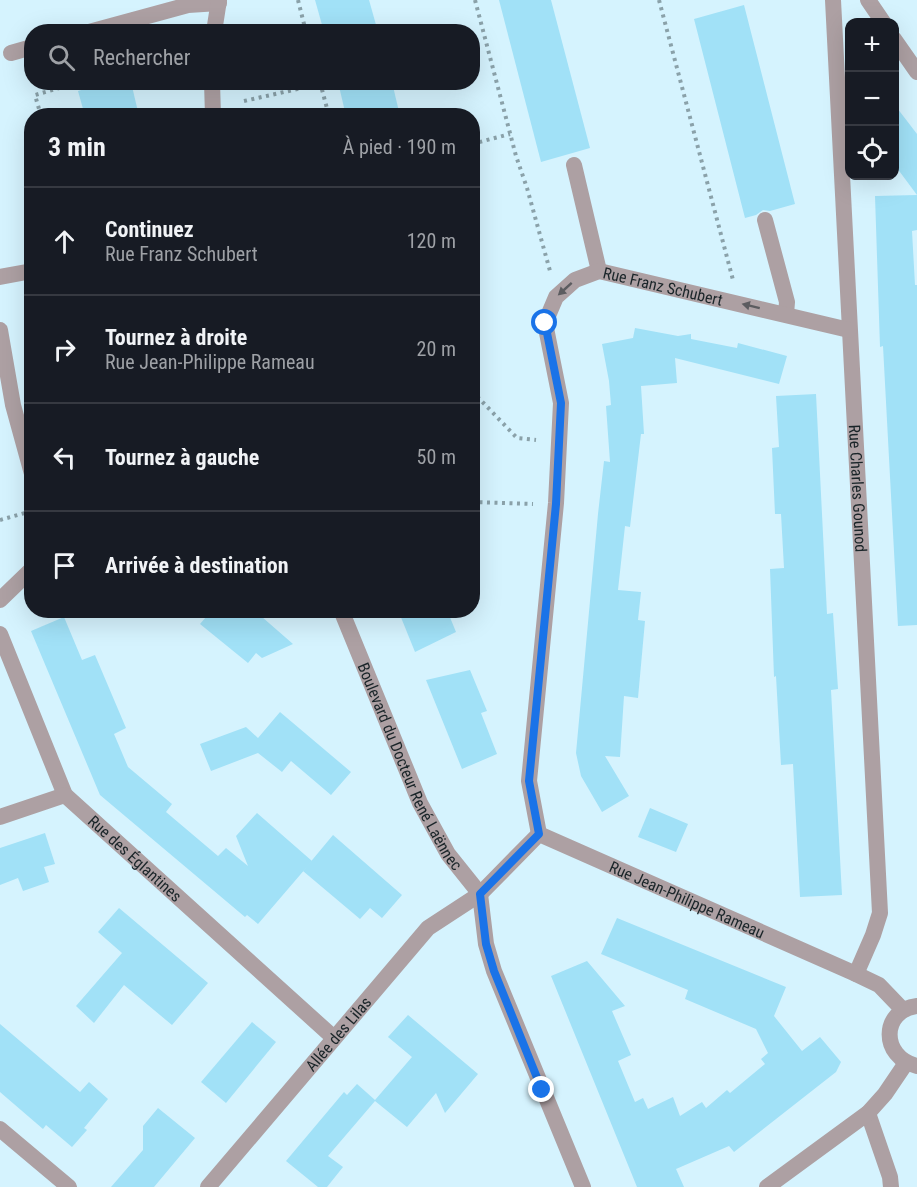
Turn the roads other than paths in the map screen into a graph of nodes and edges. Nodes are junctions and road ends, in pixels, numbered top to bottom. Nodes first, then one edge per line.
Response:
1 (833, 0) edge
2 (868, 0) edge
3 (219, 1) edge
4 (880, 18) edge
5 (118, 24) edge
6 (215, 24) edge
7 (899, 46) edge
8 (24, 49) edge
9 (11, 53) dead end
10 (917, 72) edge
11 (212, 90) edge
12 (213, 108) edge
13 (574, 165) dead end
14 (765, 220) dead end
15 (599, 271) junction
16 (24, 272) edge
17 (0, 277) edge
18 (786, 314) junction
19 (0, 330) edge
20 (849, 330) junction
21 (24, 445) edge
22 (24, 577) edge
23 (0, 600) edge
24 (344, 618) edge
25 (0, 634) edge
26 (65, 795) junction
27 (0, 817) edge
28 (539, 834) junction
29 (480, 894) junction
30 (856, 974) junction
31 (910, 1008) edge
32 (334, 1038) junction
33 (912, 1064) edge
34 (868, 1113) junction
35 (0, 1129) edge
36 (69, 1187) edge
37 (208, 1187) edge
38 (583, 1187) edge
39 (767, 1187) edge
40 (891, 1187) edge

1 - 20 street, Rue Charles Gounod
2 - 4 street
3 - 5 street
3 - 6 street
7 - 10 street
8 - 9 street
11 - 12 street
13 - 15 street
14 - 18 street
18 -> 15 street, Rue Franz Schubert
15 -> 28 street, Rue Franz Schubert
16 - 17 street
18 - 20 street, Rue Franz Schubert
19 - 21 street
20 - 30 street, Rue Charles Gounod
22 - 23 street
24 - 29 street, Boulevard du Docteur René Laënnec
25 - 26 street, Rue des Églantines
26 - 27 street
26 - 32 street, Rue des Églantines
28 - 29 street
28 - 30 street, Rue Jean-Philippe Rameau
29 - 32 street, Allée des Lilas
29 - 38 street
30 - 31 street, Rue Jean-Philippe Rameau
31 - 33 street
32 - 37 street, Allée des Lilas
33 - 34 street
34 - 39 street
34 - 40 street
35 - 36 street

